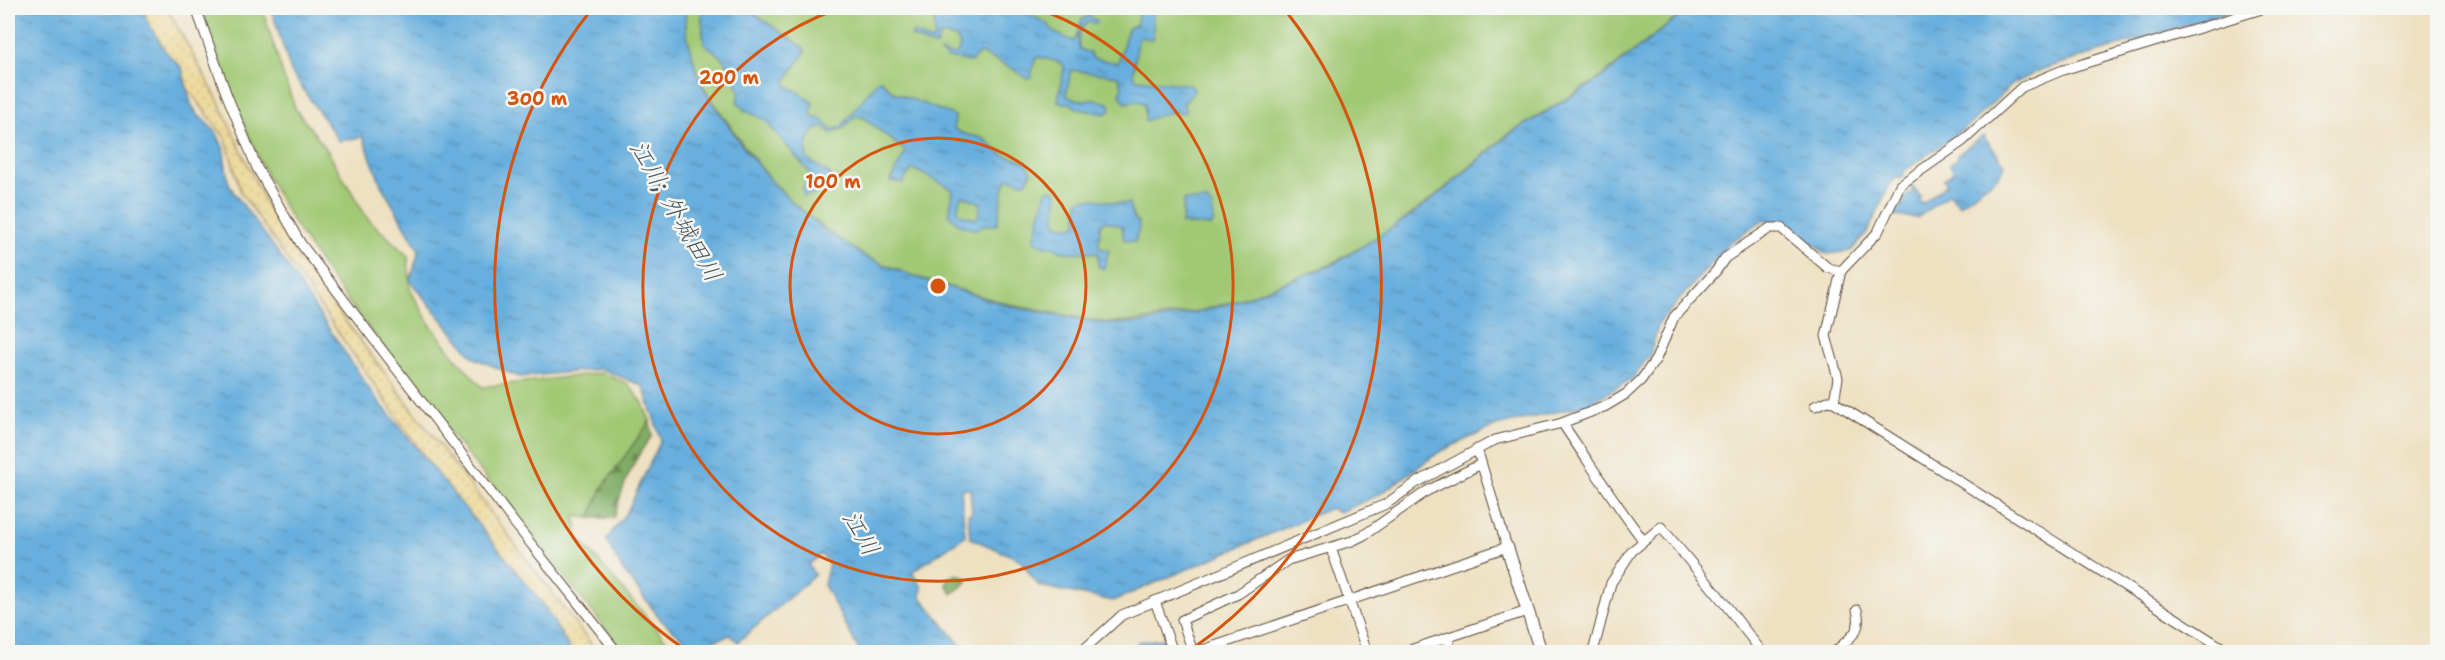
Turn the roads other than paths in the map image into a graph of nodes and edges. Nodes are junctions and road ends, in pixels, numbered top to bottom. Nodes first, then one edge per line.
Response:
1 (195, 8) edge
2 (2265, 8) edge
3 (1841, 271) junction
4 (1834, 402) junction
5 (1815, 406) dead end
6 (1562, 423) junction
7 (1477, 449) junction
8 (1480, 464) junction
9 (1643, 540) junction
10 (1331, 548) junction
11 (1507, 548) junction
12 (1155, 601) junction
13 (1349, 601) junction
14 (1857, 610) dead end
15 (1527, 611) junction
16 (1447, 638) junction
17 (617, 652) edge
18 (1081, 652) edge
19 (1173, 652) edge
20 (1195, 652) edge
21 (1367, 652) edge
22 (1404, 652) edge
23 (1452, 652) edge
24 (1541, 652) edge
25 (1593, 652) edge
26 (1762, 652) edge
27 (1835, 652) edge
28 (2229, 652) edge

1 - 17 street
2 - 3 street
3 - 4 street
3 - 6 street
4 - 5 street
4 - 28 street
6 - 7 street
6 - 9 street
7 - 8 street
7 - 12 street
8 - 10 street
8 - 11 street
9 - 25 street
9 - 26 street
10 - 13 street
10 - 20 street
11 - 13 street
11 - 15 street
12 - 18 street
12 - 19 street
13 - 20 street
13 - 21 street
14 - 27 street
15 - 16 street
15 - 24 street
16 - 22 street
16 - 23 street

